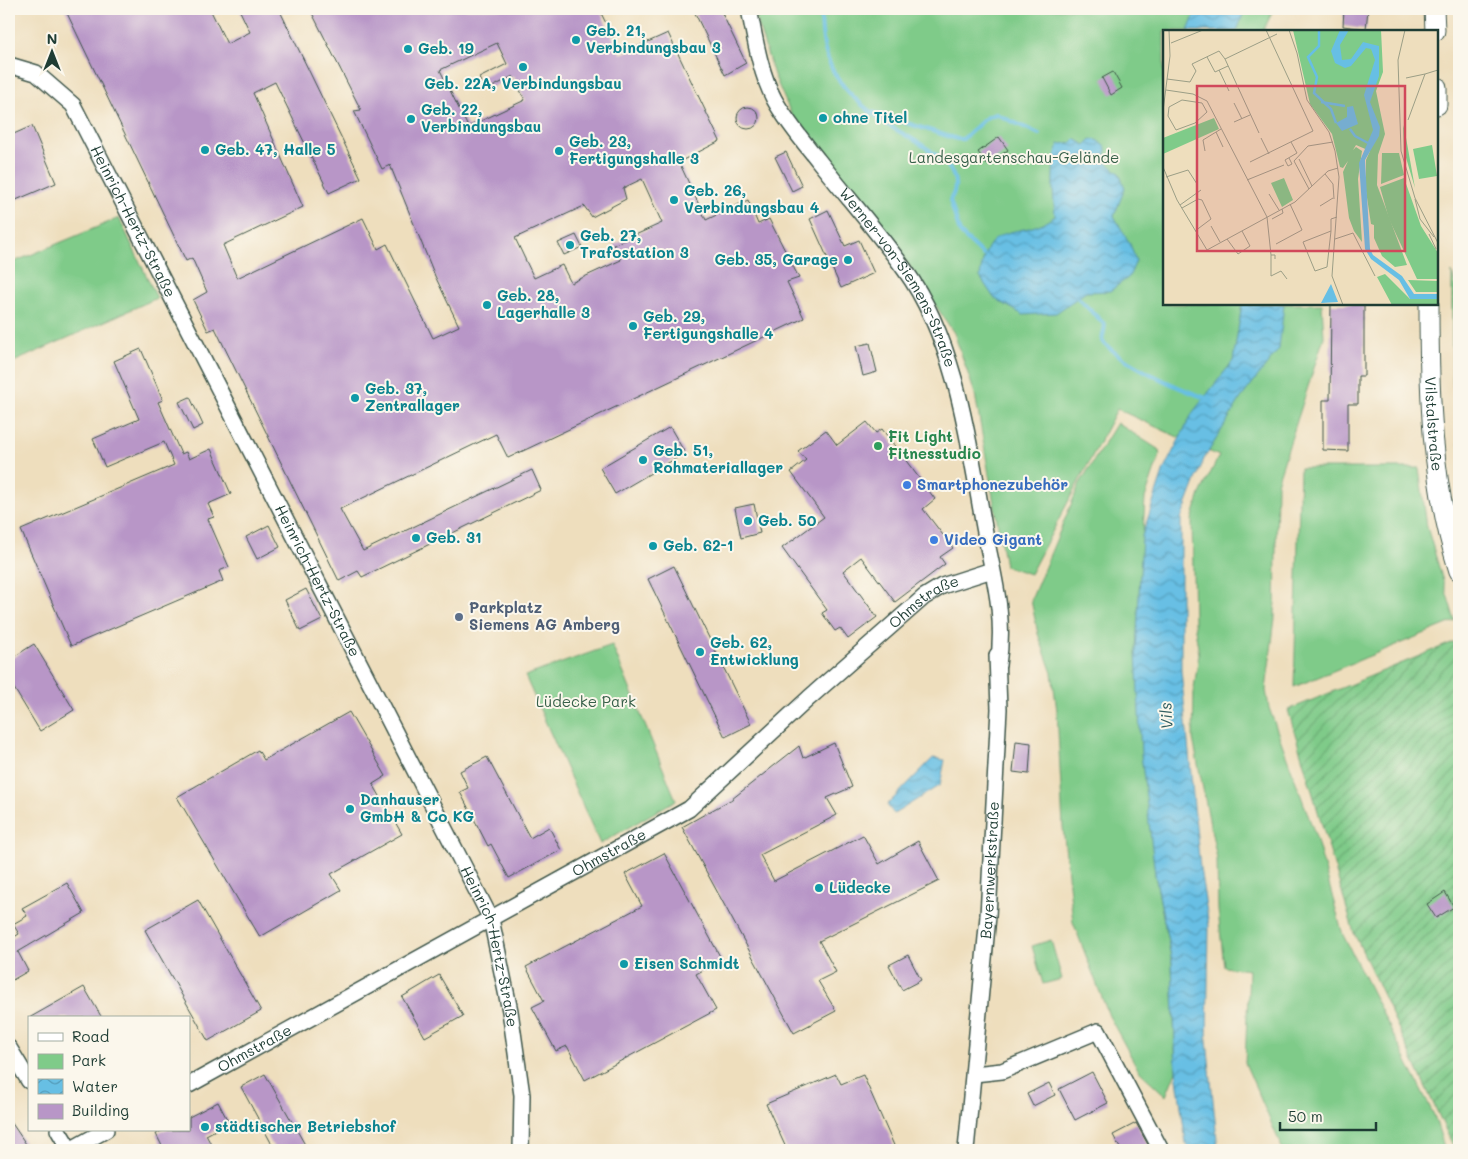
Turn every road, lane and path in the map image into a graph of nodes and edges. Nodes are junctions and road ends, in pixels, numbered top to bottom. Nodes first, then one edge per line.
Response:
1 (749, 9) edge
2 (1434, 9) edge
3 (1435, 30) edge
4 (9, 65) edge
5 (1429, 305) edge
6 (992, 570) junction
7 (1459, 571) edge
8 (491, 919) junction
9 (9, 1048) edge
10 (974, 1074) junction
11 (28, 1079) edge
12 (190, 1084) edge
13 (59, 1132) edge
14 (102, 1132) edge
15 (70, 1150) edge
16 (521, 1150) edge
17 (966, 1150) edge
18 (1161, 1150) edge

1 - 6 street, Werner-von-Siemens-Straße
2 - 3 main road
4 - 8 street, Heinrich-Hertz-Straße
5 - 7 main road, Vilstalstraße
6 - 8 street, Ohmstraße
6 - 10 street, Bayernwerkstraße
8 - 12 street, Ohmstraße
8 - 16 street, Heinrich-Hertz-Straße
9 - 11 street
10 - 17 street, Bayernwerkstraße
10 - 18 street
13 - 15 street
14 - 15 street

